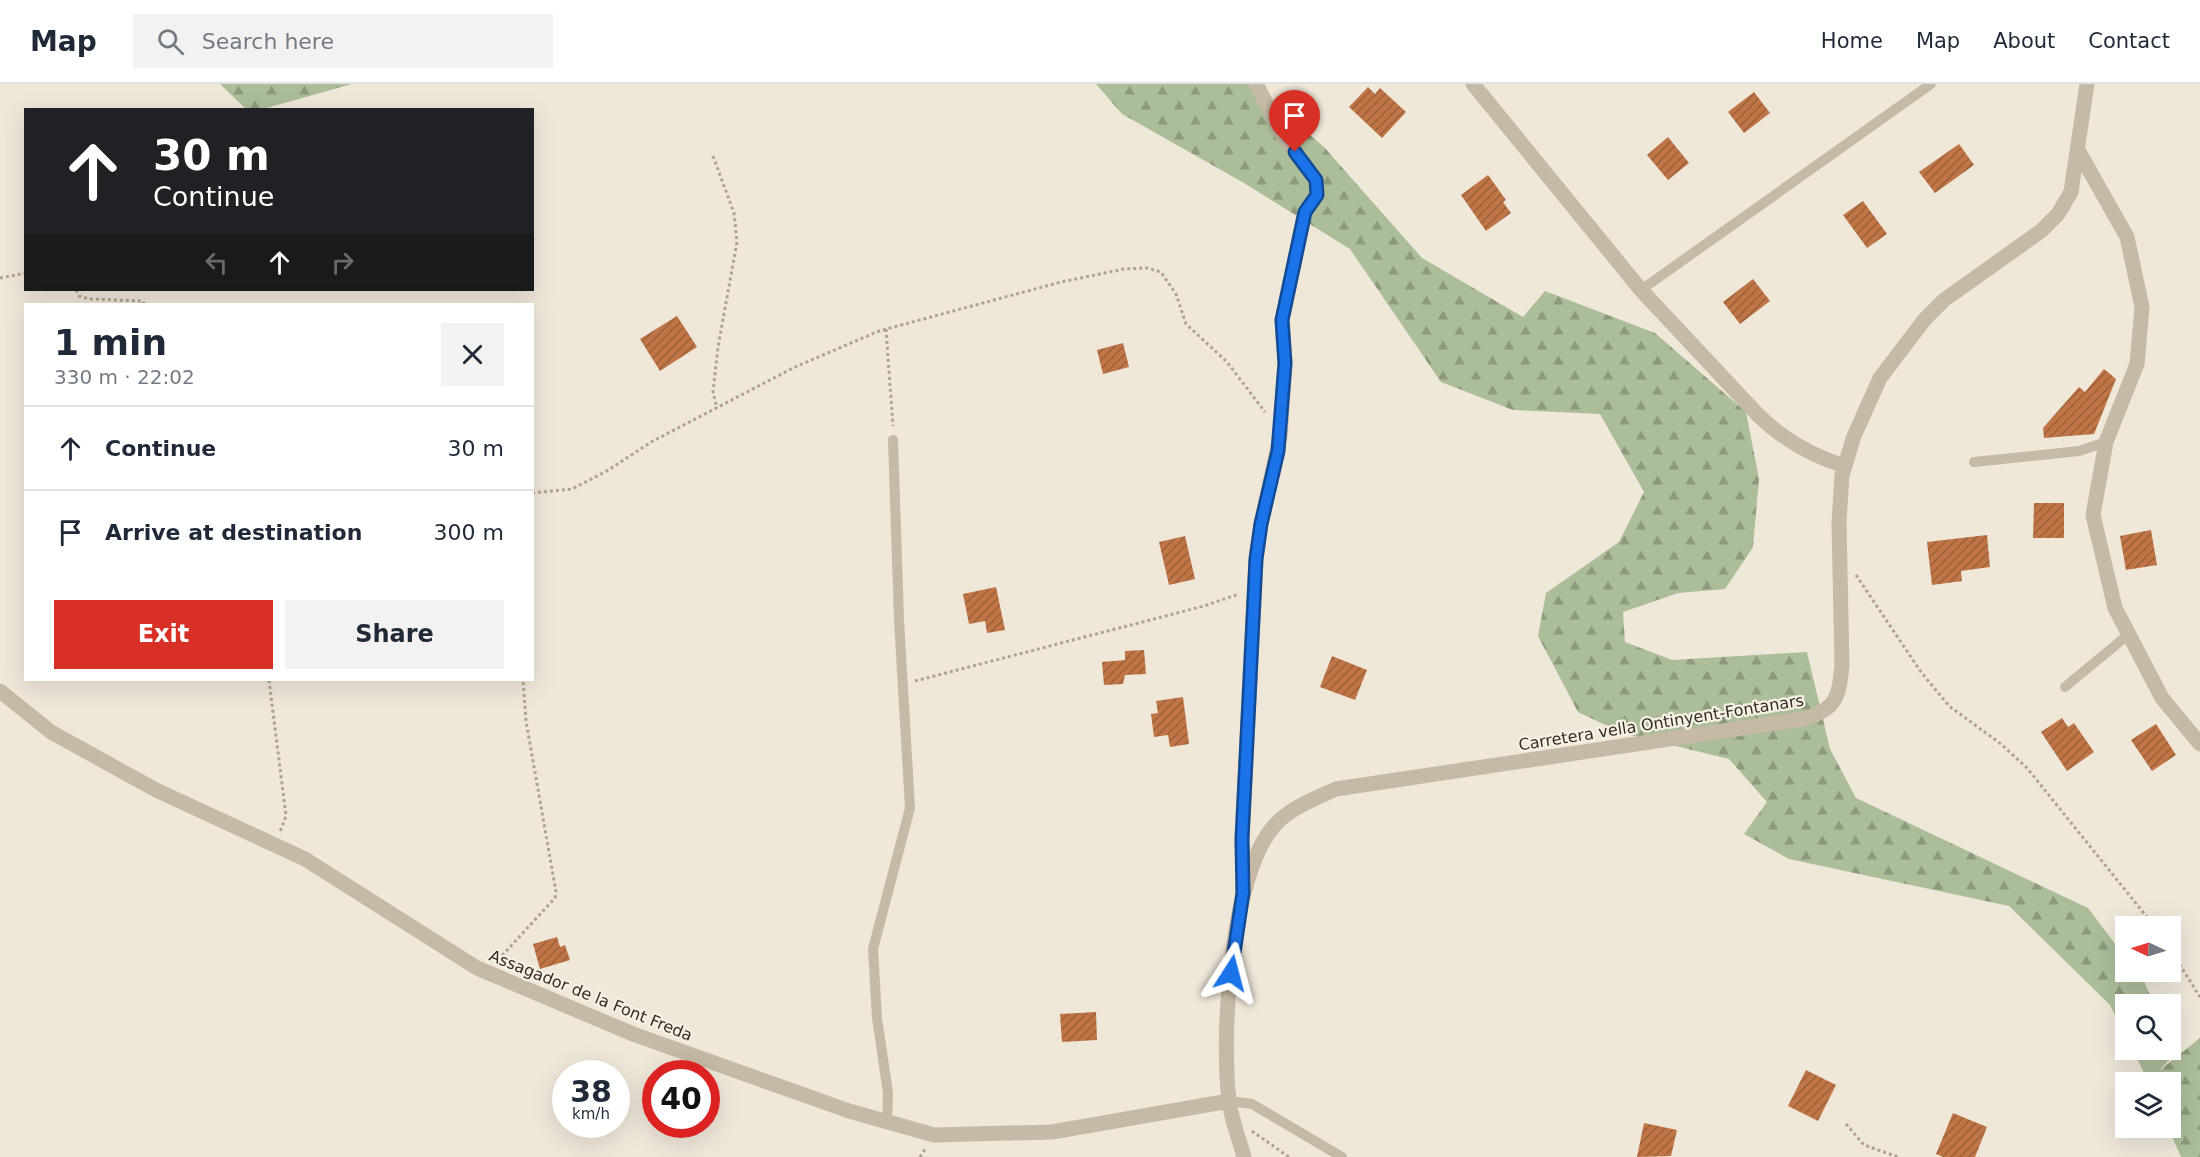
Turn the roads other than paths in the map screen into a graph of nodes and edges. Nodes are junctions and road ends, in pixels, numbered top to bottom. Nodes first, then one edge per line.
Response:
1 (1256, 84) edge
2 (1473, 84) edge
3 (1931, 84) edge
4 (2086, 84) edge
5 (2079, 152) junction
6 (1641, 290) junction
7 (893, 440) road end
8 (2106, 442) junction
9 (1974, 462) dead end
10 (1845, 466) junction
11 (2129, 634) junction
12 (2065, 687) dead end
13 (0, 691) edge
14 (2200, 744) edge
15 (1243, 893) junction
16 (1229, 1101) junction
17 (887, 1122) junction
18 (1244, 1157) edge
19 (1342, 1157) edge

1 - 15 street
2 - 6 street
3 - 6 lane
4 - 5 street, Carretera vella Ontinyent-Fontanars
5 - 8 street
5 - 10 street, Carretera vella Ontinyent-Fontanars
6 - 10 street
7 - 17 lane
8 - 9 lane
8 - 11 street
10 - 15 street, Carretera vella Ontinyent-Fontanars
11 - 12 lane
11 - 14 street
13 - 17 street, Assagador de la Font Freda
15 - 16 street, Carretera vella Ontinyent-Fontanars
16 - 17 street, Assagador de la Font Freda
16 - 18 street, Carretera vella Ontinyent-Fontanars
16 - 19 lane

